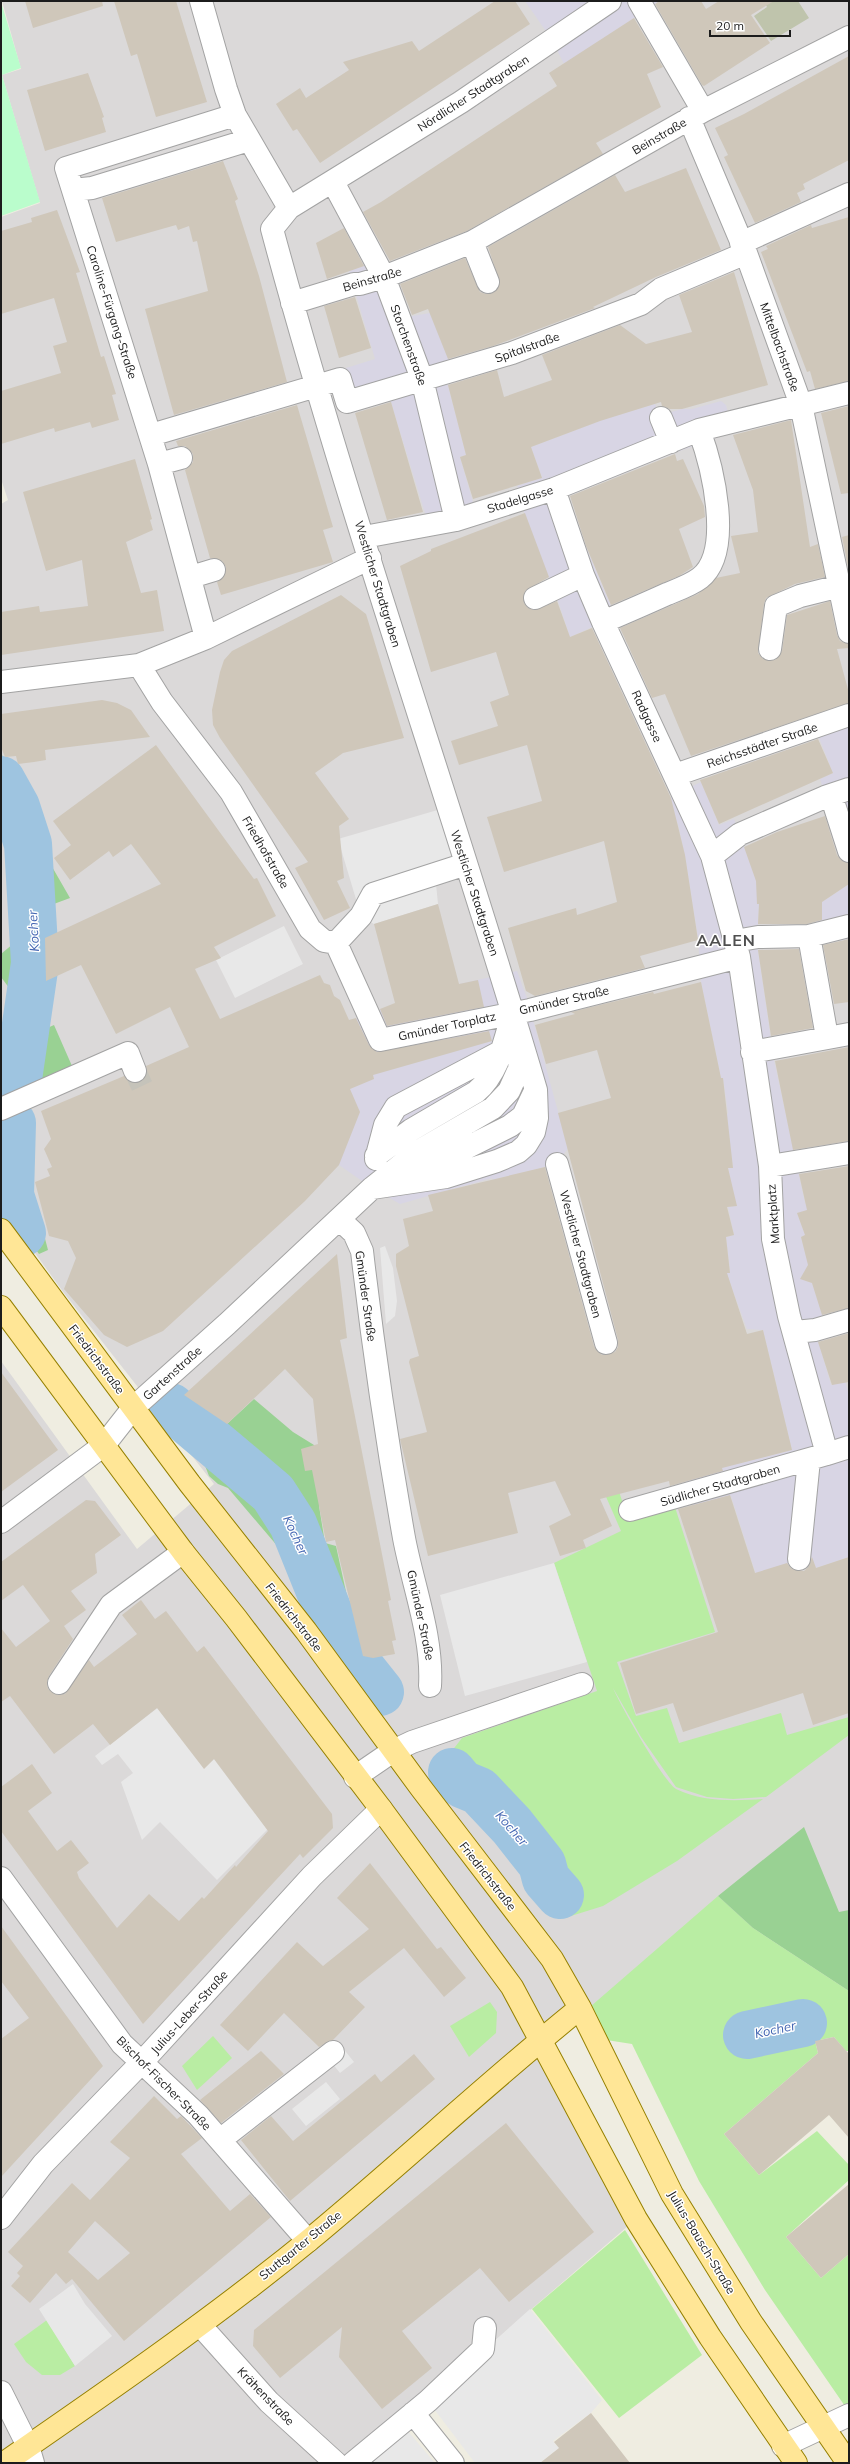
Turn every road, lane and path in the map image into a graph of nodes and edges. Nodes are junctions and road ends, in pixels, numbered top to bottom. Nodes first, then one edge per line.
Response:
1 (201, 1) edge
2 (610, 1) edge
3 (639, 1) edge
4 (849, 37) edge
5 (236, 115) junction
6 (696, 115) junction
7 (249, 140) junction
8 (333, 182) junction
9 (73, 190) junction
10 (849, 194) edge
11 (289, 208) junction
12 (472, 242) junction
13 (744, 248) junction
14 (384, 277) junction
15 (488, 282) dead end
16 (292, 303) junction
17 (422, 379) junction
18 (316, 388) junction
19 (849, 393) edge
20 (801, 405) junction
21 (662, 418) dead end
22 (699, 430) junction
23 (151, 435) junction
24 (670, 442) junction
25 (181, 458) dead end
26 (160, 464) junction
27 (554, 490) junction
28 (456, 520) junction
29 (364, 537) junction
30 (370, 558) junction
31 (214, 570) dead end
32 (583, 575) junction
33 (191, 577) junction
34 (840, 586) junction
35 (535, 598) dead end
36 (603, 622) junction
37 (849, 632) edge
38 (206, 638) junction
39 (770, 649) dead end
40 (139, 665) junction
41 (1, 682) edge
42 (849, 715) edge
43 (675, 775) junction
44 (840, 792) edge
45 (849, 851) edge
46 (712, 856) junction
47 (466, 864) junction
48 (849, 926) edge
49 (809, 936) junction
50 (336, 943) junction
51 (737, 949) junction
52 (513, 1012) junction
53 (849, 1034) edge
54 (827, 1037) junction
55 (522, 1042) junction
56 (752, 1052) junction
57 (135, 1071) tunnel mouth
58 (1, 1109) edge
59 (849, 1153) edge
60 (557, 1164) dead end
61 (770, 1166) junction
62 (383, 1186) junction
63 (340, 1220) junction
64 (1, 1230) edge
65 (1, 1307) edge
66 (849, 1320) edge
67 (795, 1332) junction
68 (606, 1343) dead end
69 (133, 1408) junction
70 (104, 1445) junction
71 (836, 1453) edge
72 (630, 1510) dead end
73 (1, 1522) edge
74 (183, 1552) junction
75 (800, 1559) dead end
76 (60, 1683) dead end
77 (582, 1684) dead end
78 (430, 1686) dead end
79 (393, 1751) junction
80 (355, 1777) junction
81 (381, 1809) junction
82 (1, 1878) edge
83 (580, 2008) junction
84 (541, 2039) junction
85 (332, 2052) dead end
86 (143, 2061) junction
87 (220, 2140) junction
88 (1, 2218) edge
89 (308, 2241) junction
90 (200, 2324) junction
91 (485, 2328) dead end
92 (1, 2392) edge
93 (413, 2413) junction
94 (849, 2415) edge
95 (822, 2426) junction
96 (31, 2454) edge
97 (789, 2454) edge
98 (4, 2463) edge
99 (336, 2463) edge
100 (353, 2463) edge
101 (453, 2463) edge
102 (848, 2463) edge

1 - 5 street
2 - 8 street, Nördlicher Stadtgraben
3 - 6 street, Mittelbachstraße
4 - 6 street, Beinstraße
5 - 7 street
5 - 9 street, Caroline-Fürgang-Straße
6 - 12 street, Beinstraße
6 - 13 street, Mittelbachstraße
7 - 9 street
7 - 11 street
8 - 11 street, Westlicher Stadtgraben
8 - 14 street, Storchenstraße
9 - 23 street, Caroline-Fürgang-Straße
10 - 13 street, Spitalstraße
11 - 16 street, Westlicher Stadtgraben
12 - 14 street, Beinstraße
12 - 15 street
13 - 17 street, Spitalstraße
13 - 20 street, Mittelbachstraße
14 - 16 street, Beinstraße
14 - 17 street, Storchenstraße
16 - 18 street, Westlicher Stadtgraben
17 - 18 street, Spitalstraße
17 - 28 street, Storchenstraße
18 - 23 street
18 - 29 street, Westlicher Stadtgraben
19 - 20 street, Stadelgasse
20 - 22 street, Stadelgasse
20 - 34 street, Mittelbachstraße
21 - 24 street
22 - 24 street, Stadelgasse
22 - 36 street
23 - 26 street, Caroline-Fürgang-Straße
24 - 27 street, Stadelgasse
25 - 26 street
26 - 33 street, Caroline-Fürgang-Straße
27 - 28 street, Stadelgasse
27 - 32 street, Radgasse
28 - 29 street, Stadelgasse
29 - 30 street, Westlicher Stadtgraben
30 - 38 street
30 - 47 street, Westlicher Stadtgraben
31 - 33 street
32 - 35 street
32 - 36 street, Radgasse
33 - 38 street, Caroline-Fürgang-Straße
34 - 37 street, Mittelbachstraße
34 - 39 street
36 - 43 street, Radgasse
38 - 40 street
40 - 41 street
40 - 50 street, Friedhofstraße
42 - 43 street, Reichsstädter Straße
43 - 46 street, Radgasse
44 - 45 street
44 - 46 street
46 - 51 street, Marktplatz
47 - 50 street
47 - 52 street, Westlicher Stadtgraben
48 - 49 street, Gmünder Straße
49 - 51 street, Gmünder Straße
49 - 54 street
50 - 52 street, Gmünder Torplatz
51 - 52 street, Gmünder Straße
51 - 56 street, Marktplatz
52 - 55 street, Gmünder Straße
52 - 62 street
53 - 54 street
54 - 56 street
55 - 62 street, Gmünder Straße
55 - 62 street
56 - 61 street, Marktplatz
57 - 58 street
59 - 61 street
60 - 68 street, Westlicher Stadtgraben
61 - 67 street, Marktplatz
62 - 63 street, Gmünder Straße
63 - 69 street, Gartenstraße
63 - 78 street, Gmünder Straße
64 - 69 main road, Friedrichstraße
65 - 70 main road
66 - 67 street
67 - 71 street, Marktplatz
69 - 70 street, Gartenstraße
69 - 79 main road, Friedrichstraße
70 - 73 street, Gartenstraße
70 - 74 main road
71 - 72 street, Südlicher Stadtgraben
71 - 75 street, Marktplatz
74 - 76 street
74 - 80 main road
77 - 79 street
79 - 80 street
79 - 83 main road, Friedrichstraße
80 - 81 main road
81 - 84 main road
81 - 86 street, Julius-Leber-Straße
82 - 86 street, Bischof-Fischer-Straße
83 - 84 main road, Stuttgarter Straße
83 - 95 main road, Julius-Bausch-Straße
84 - 89 main road, Stuttgarter Straße
84 - 97 main road
85 - 87 street
86 - 87 street, Bischof-Fischer-Straße
86 - 88 street, Julius-Leber-Straße
87 - 89 street, Bischof-Fischer-Straße
89 - 90 main road, Stuttgarter Straße
90 - 96 main road, Stuttgarter Straße
90 - 99 street, Krähenstraße
91 - 93 street
92 - 96 street
93 - 100 street
93 - 101 street
94 - 95 street
95 - 97 street
95 - 102 main road, Julius-Bausch-Straße
96 - 98 main road, Stuttgarter Straße

